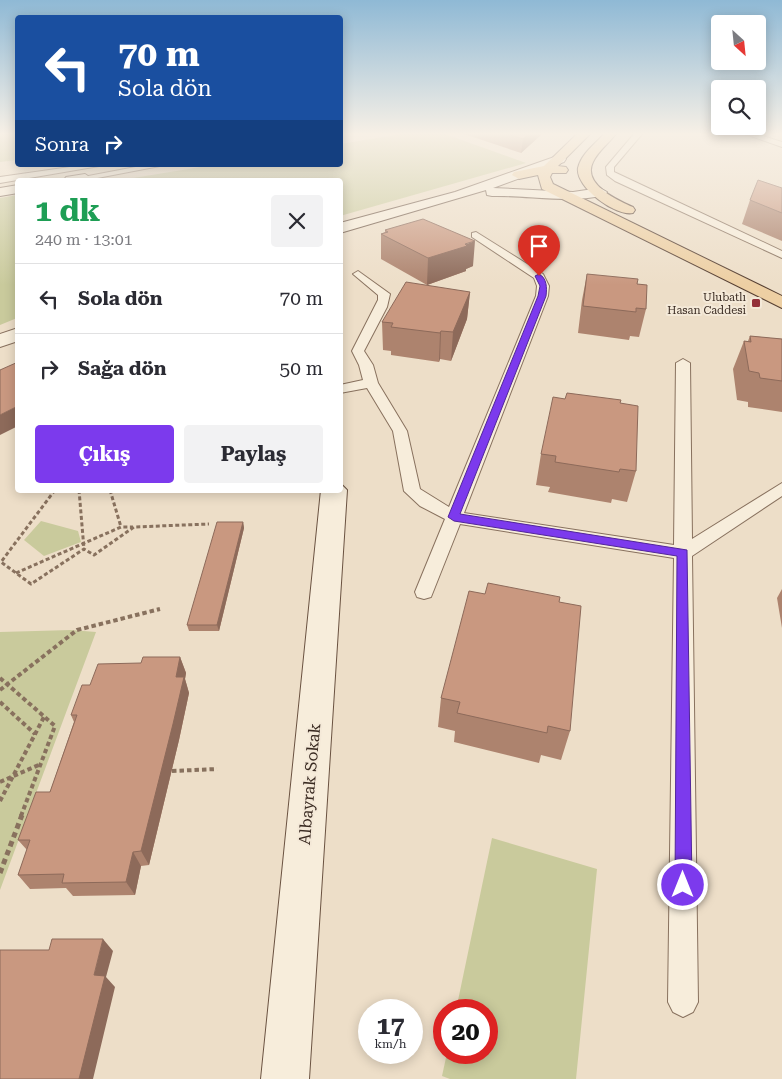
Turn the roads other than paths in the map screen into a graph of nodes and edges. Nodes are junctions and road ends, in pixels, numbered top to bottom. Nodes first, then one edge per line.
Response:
1 (492, 184) edge
2 (545, 184) edge
3 (590, 184) edge
4 (628, 184) edge
5 (15, 190) edge
6 (0, 192) edge
7 (600, 192) junction
8 (460, 195) junction
9 (563, 195) junction
10 (343, 227) edge
11 (476, 236) dead end
12 (782, 255) edge
13 (756, 273) dead end
14 (358, 274) dead end
15 (782, 303) edge
16 (15, 335) edge
17 (0, 341) edge
18 (683, 363) dead end
19 (371, 383) junction
20 (343, 388) edge
21 (782, 488) edge
22 (334, 493) edge
23 (454, 517) junction
24 (683, 553) junction
25 (424, 592) dead end
26 (683, 1002) dead end
27 (285, 1079) edge

1 - 8 main road
2 - 9 main road
3 - 7 main road
4 - 12 lane
5 - 6 main road
7 - 9 main road
7 - 13 main road
8 - 9 main road
8 - 10 main road
9 - 15 main road
11 - 23 lane
14 - 19 lane
16 - 17 main road
18 - 24 lane
19 - 20 lane
19 - 23 lane
21 - 24 lane
22 - 27 main road, Albayrak Sokak
23 - 24 lane
23 - 25 lane
24 - 26 lane

